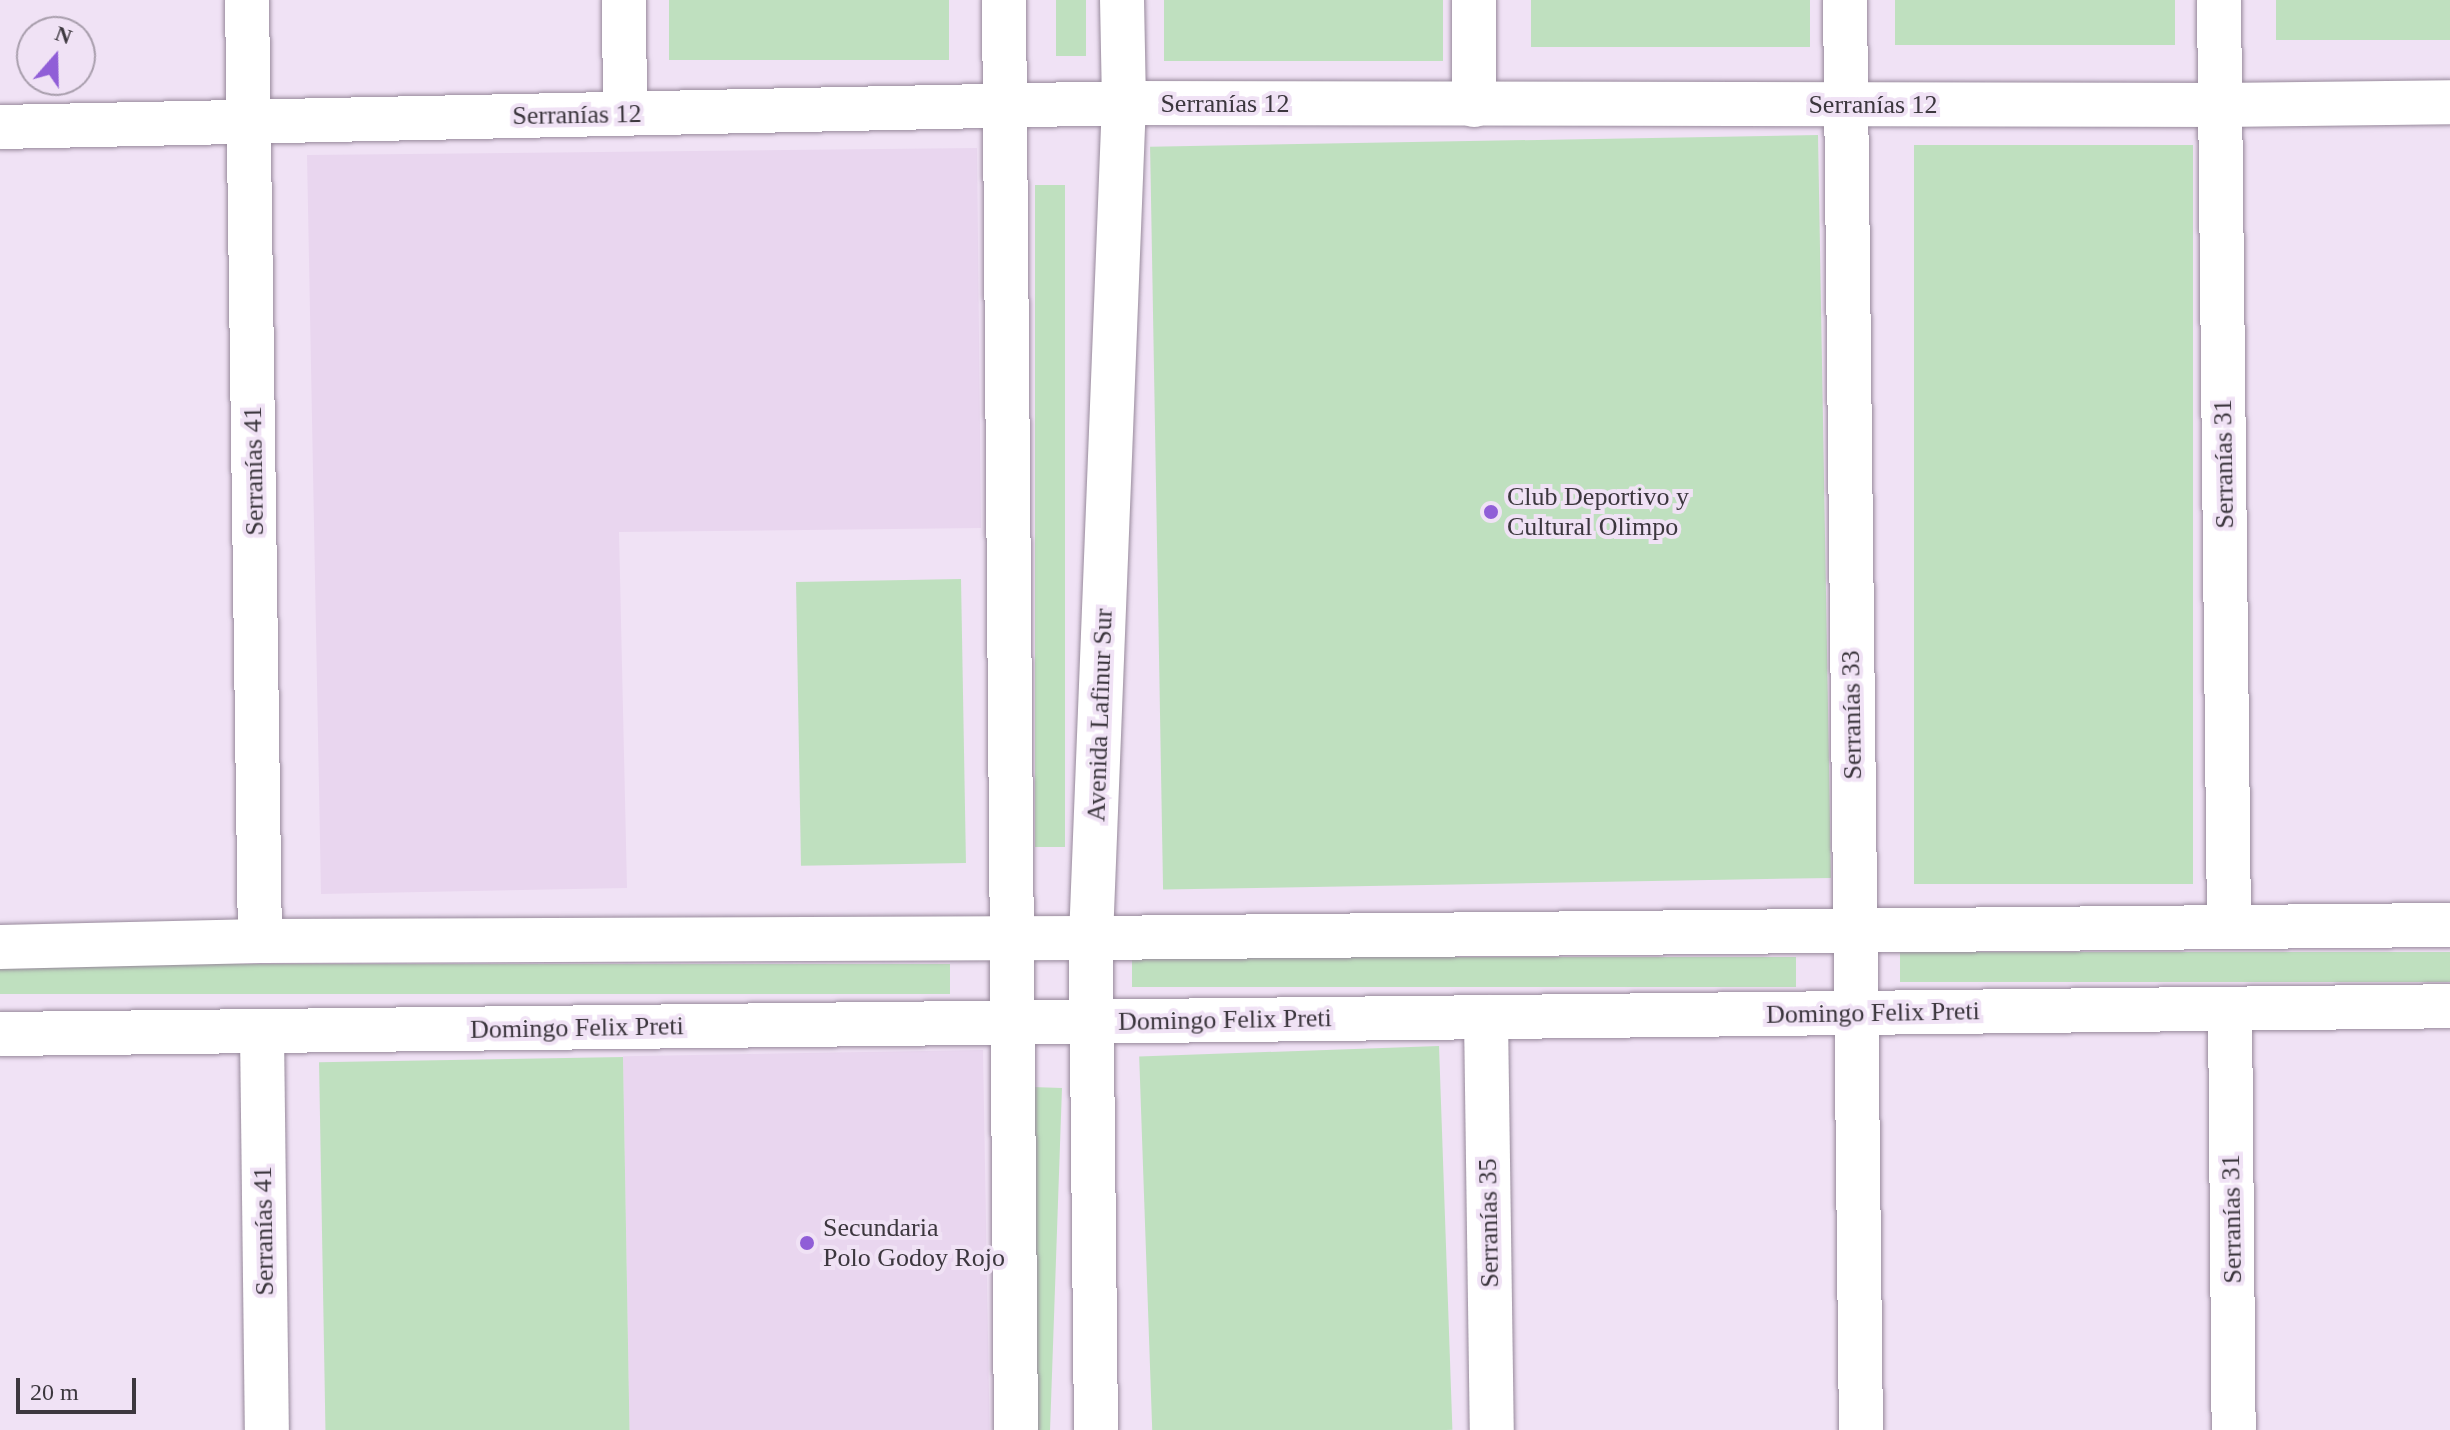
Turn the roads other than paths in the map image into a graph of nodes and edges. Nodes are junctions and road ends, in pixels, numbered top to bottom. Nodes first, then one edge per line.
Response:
1 (247, 0) edge
2 (624, 0) edge
3 (1004, 0) edge
4 (1122, 0) edge
5 (1474, 0) edge
6 (1845, 0) edge
7 (2219, 0) edge
8 (2450, 102) edge
9 (1124, 103) junction
10 (1474, 105) junction
11 (1846, 105) junction
12 (2220, 105) junction
13 (1002, 106) junction
14 (625, 114) junction
15 (249, 122) junction
16 (0, 127) edge
17 (2450, 925) edge
18 (2229, 927) junction
19 (1854, 930) junction
20 (1011, 938) junction
21 (1091, 938) junction
22 (260, 941) junction
23 (0, 947) edge
24 (2450, 1006) edge
25 (2230, 1009) junction
26 (1856, 1013) junction
27 (1486, 1017) junction
28 (1092, 1021) junction
29 (1012, 1022) junction
30 (262, 1033) junction
31 (0, 1034) edge
32 (267, 1430) edge
33 (1016, 1430) edge
34 (1096, 1430) edge
35 (1492, 1430) edge
36 (1861, 1430) edge
37 (2234, 1430) edge

1 - 15 street, Serranías 41
2 - 14 street
3 - 13 street
4 - 9 street, Avenida Lafinur Sur
5 - 10 street
6 - 11 street, Serranías 33
7 - 12 street, Serranías 31
8 - 12 street, Serranías 12
9 - 10 street, Serranías 12
9 - 13 street, Serranías 12
9 - 21 street, Avenida Lafinur Sur
10 - 11 street, Serranías 12
11 - 12 street, Serranías 12
11 - 19 street, Serranías 33
12 - 18 street, Serranías 31
13 - 14 street, Serranías 12
13 - 20 street
14 - 15 street, Serranías 12
15 - 16 street, Serranías 12
15 - 22 street, Serranías 41
17 - 18 street
18 - 19 street
19 - 21 street
19 - 26 street, Serranías 33
20 - 21 street
20 - 22 street
20 - 29 street
21 - 28 street, Avenida Lafinur Sur
22 - 23 street
24 - 25 street, Domingo Felix Preti
25 - 26 street, Domingo Felix Preti
25 - 37 street, Serranías 31
26 - 27 street, Domingo Felix Preti
26 - 36 street, Serranías 33
27 - 28 street, Domingo Felix Preti
27 - 35 street, Serranías 35
28 - 29 street, Domingo Felix Preti
28 - 34 street, Avenida Lafinur Sur
29 - 30 street, Domingo Felix Preti
29 - 33 street
30 - 31 street, Domingo Felix Preti
30 - 32 street, Serranías 41

